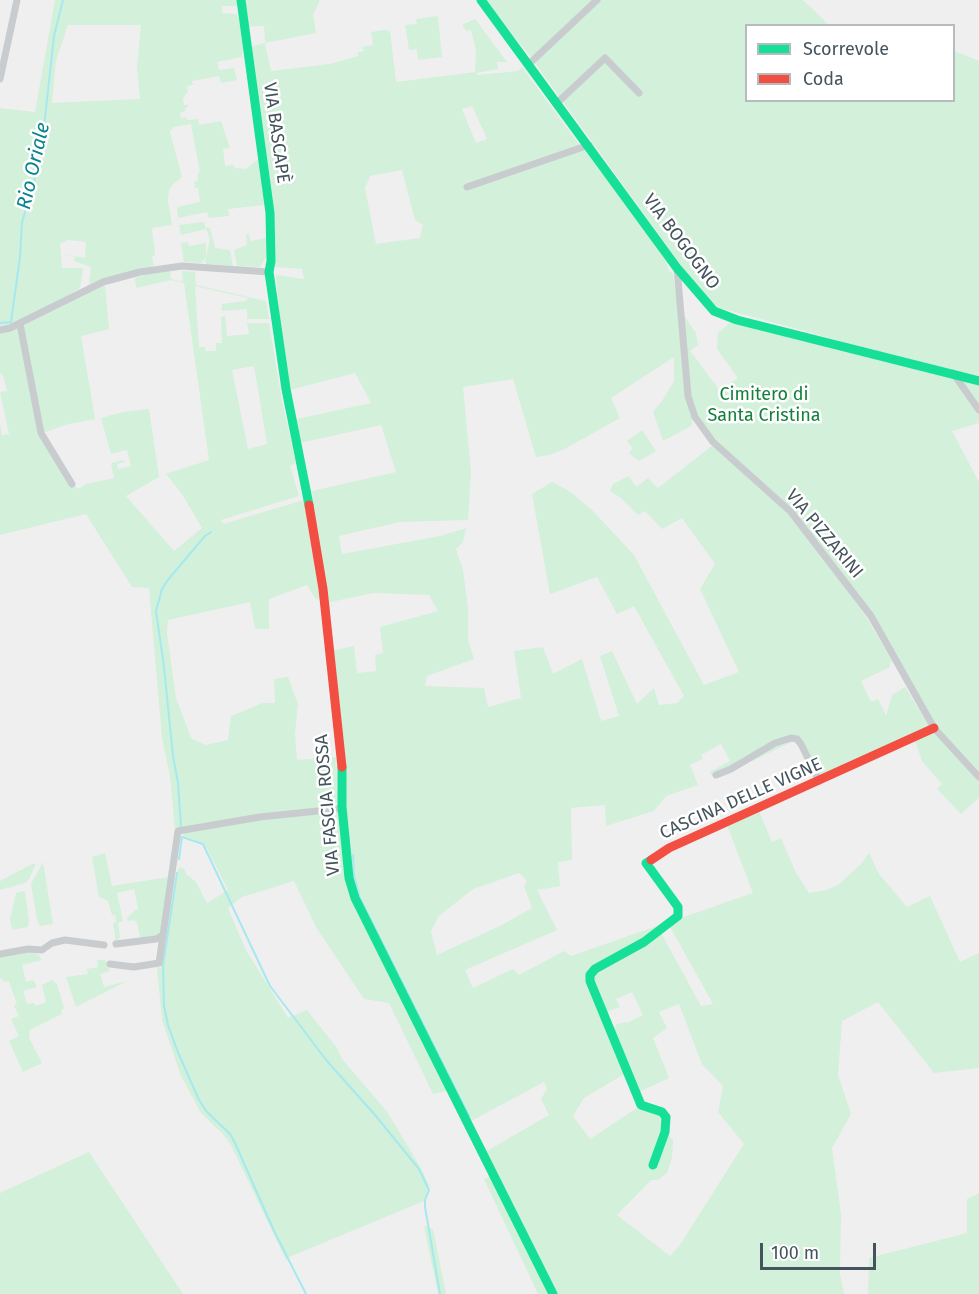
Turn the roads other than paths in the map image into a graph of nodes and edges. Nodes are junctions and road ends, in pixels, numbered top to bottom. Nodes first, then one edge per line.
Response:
1 (17, 0) edge
2 (241, 0) edge
3 (481, 0) edge
4 (597, 0) edge
5 (529, 64) junction
6 (0, 79) edge
7 (639, 93) dead end
8 (557, 103) junction
9 (589, 145) junction
10 (467, 187) dead end
11 (677, 268) junction
12 (269, 272) junction
13 (20, 324) junction
14 (0, 330) edge
15 (952, 373) junction
16 (979, 381) edge
17 (979, 410) edge
18 (72, 484) dead end
19 (934, 728) junction
20 (717, 775) dead end
21 (979, 777) edge
22 (819, 781) junction
23 (342, 807) junction
24 (163, 935) junction
25 (116, 944) dead end
26 (105, 945) dead end
27 (0, 954) edge
28 (110, 964) dead end
29 (653, 1165) dead end
30 (553, 1294) edge

1 - 6 street
2 - 12 street, VIA BASCAPÈ
3 - 5 street, VIA BOGOGNO
4 - 5 street
5 - 8 street, VIA BOGOGNO
7 - 8 street
8 - 9 street, VIA BOGOGNO
9 - 10 street
9 - 11 street, VIA BOGOGNO
11 - 15 street, VIA BOGOGNO
11 - 19 street, VIA PIZZARINI
12 - 13 street
12 - 23 street, VIA FASCIA ROSSA
13 - 14 street
13 - 18 street
15 - 16 street, VIA BOGOGNO
15 - 17 street
19 - 21 street, VIA PIZZARINI
19 - 22 street, CASCINA DELLE VIGNE
20 - 22 street
22 - 29 street, CASCINA DELLE VIGNE
23 - 24 street
23 - 30 street, VIA FASCIA ROSSA
24 - 25 street
24 - 28 street
26 - 27 street

